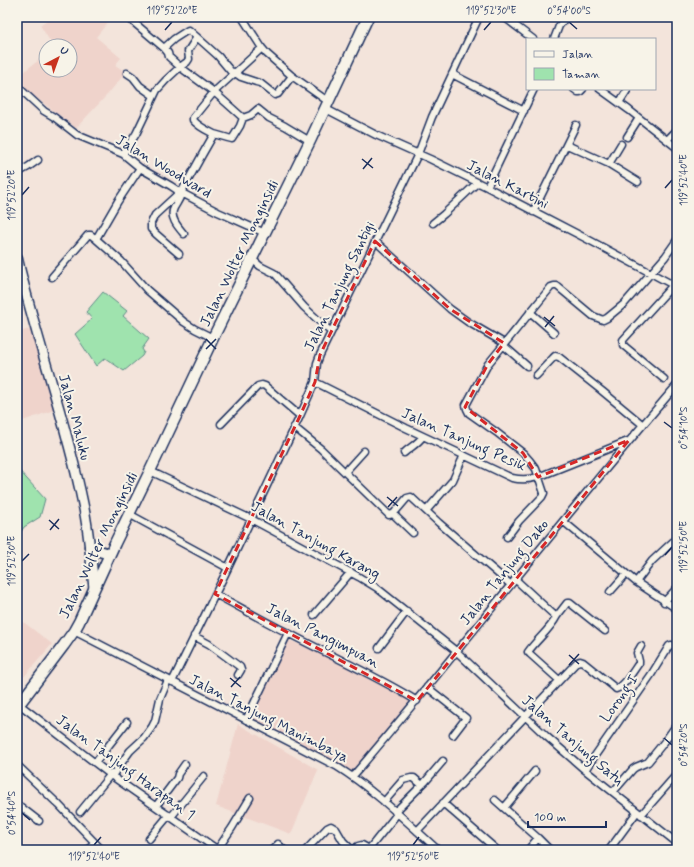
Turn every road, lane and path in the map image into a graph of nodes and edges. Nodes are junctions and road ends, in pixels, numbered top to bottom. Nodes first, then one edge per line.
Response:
1 (242, 17) edge
2 (368, 17) edge
3 (479, 17) edge
4 (504, 17) edge
5 (566, 17) edge
6 (131, 20) dead end
7 (197, 37) junction
8 (532, 38) edge
9 (554, 38) edge
10 (164, 48) junction
11 (262, 48) junction
12 (180, 67) junction
13 (127, 73) dead end
14 (234, 73) junction
15 (452, 74) junction
16 (292, 76) junction
17 (17, 86) edge
18 (534, 90) edge
19 (601, 90) edge
20 (627, 90) edge
21 (214, 92) junction
22 (154, 96) junction
23 (619, 103) junction
24 (327, 105) junction
25 (524, 110) junction
26 (243, 118) junction
27 (638, 118) junction
28 (576, 125) dead end
29 (677, 130) edge
30 (214, 134) junction
31 (627, 137) dead end
32 (667, 140) junction
33 (310, 141) junction
34 (567, 144) junction
35 (622, 144) dead end
36 (677, 148) edge
37 (123, 154) junction
38 (418, 154) junction
39 (38, 160) dead end
40 (609, 164) junction
41 (140, 168) junction
42 (17, 173) edge
43 (638, 182) dead end
44 (476, 183) junction
45 (487, 187) junction
46 (180, 193) junction
47 (533, 212) junction
48 (433, 223) dead end
49 (265, 233) junction
50 (184, 234) dead end
51 (96, 239) junction
52 (677, 240) edge
53 (375, 241) junction
54 (179, 254) dead end
55 (17, 257) edge
56 (252, 259) junction
57 (651, 273) junction
58 (52, 277) dead end
59 (675, 286) edge
60 (530, 312) junction
61 (331, 332) junction
62 (554, 333) dead end
63 (213, 338) junction
64 (503, 344) junction
65 (527, 366) dead end
66 (536, 376) dead end
67 (664, 379) dead end
68 (315, 382) junction
69 (677, 385) edge
70 (300, 416) junction
71 (221, 424) dead end
72 (643, 425) junction
73 (294, 427) junction
74 (423, 436) junction
75 (629, 440) junction
76 (364, 451) dead end
77 (404, 453) dead end
78 (464, 455) junction
79 (150, 471) junction
80 (345, 472) junction
81 (538, 477) junction
82 (426, 511) junction
83 (129, 514) junction
84 (393, 514) junction
85 (251, 519) junction
86 (563, 521) junction
87 (413, 533) dead end
88 (507, 537) dead end
89 (677, 538) edge
90 (90, 547) junction
91 (110, 554) junction
92 (228, 568) junction
93 (351, 572) junction
94 (626, 574) junction
95 (515, 579) junction
96 (636, 582) junction
97 (510, 584) junction
98 (94, 588) junction
99 (677, 588) edge
100 (610, 592) dead end
101 (215, 594) junction
102 (664, 602) junction
103 (677, 609) edge
104 (407, 611) junction
105 (314, 615) dead end
106 (557, 616) junction
107 (74, 631) junction
108 (605, 631) dead end
109 (288, 633) junction
110 (194, 636) junction
111 (641, 646) dead end
112 (677, 646) edge
113 (379, 648) dead end
114 (456, 651) junction
115 (238, 676) dead end
116 (560, 680) junction
117 (170, 681) junction
118 (428, 687) junction
119 (417, 701) junction
120 (18, 706) edge
121 (526, 717) junction
122 (246, 720) junction
123 (127, 722) dead end
124 (677, 724) edge
125 (452, 735) dead end
126 (443, 761) dead end
127 (95, 763) junction
128 (185, 764) dead end
129 (17, 765) edge
130 (585, 770) junction
131 (535, 771) dead end
132 (677, 774) edge
133 (112, 775) junction
134 (204, 776) dead end
135 (353, 776) junction
136 (422, 784) junction
137 (613, 792) junction
138 (250, 798) dead end
139 (495, 800) dead end
140 (384, 802) junction
141 (443, 803) junction
142 (156, 806) junction
143 (17, 807) edge
144 (504, 808) junction
145 (80, 812) dead end
146 (396, 813) junction
147 (639, 814) junction
148 (170, 816) junction
149 (39, 820) dead end
150 (417, 831) junction
151 (538, 838) junction
152 (149, 839) dead end
153 (676, 840) edge
154 (94, 842) junction
155 (88, 850) edge
156 (102, 850) edge
157 (218, 850) edge
158 (272, 850) edge
159 (284, 850) edge
160 (306, 850) edge
161 (353, 850) edge
162 (369, 850) edge
163 (438, 850) edge
164 (497, 850) edge
165 (528, 850) edge
166 (550, 850) edge
167 (609, 850) edge

1 - 11 street, Jalan Kartini
2 - 24 highway, Jalan Wolter Monginsidi
3 - 15 street, Jalan Tanjung Santigi
4 - 8 street
5 - 9 street
6 - 10 street
7 - 10 street
7 - 12 street
7 - 14 street
10 - 12 street
11 - 14 street
11 - 16 street, Jalan Kartini
12 - 21 street
12 - 22 street
13 - 22 street
14 - 16 street
14 - 21 street
15 - 25 street
15 - 38 street, Jalan Tanjung Santigi
16 - 24 street, Jalan Kartini
17 - 37 street, Jalan Woodward
18 - 25 street
19 - 23 street
20 - 23 street
21 - 26 street
21 - 30 street
22 - 37 street
23 - 27 street
24 - 33 highway, Jalan Wolter Monginsidi
24 - 38 street, Jalan Kartini
25 - 45 street
26 - 30 street
26 - 33 street
27 - 31 street
27 - 32 street
28 - 34 street
29 - 32 street
30 - 46 street
32 - 36 street
33 - 49 highway, Jalan Wolter Monginsidi
34 - 40 street
34 - 47 street
35 - 40 street
37 - 41 street, Jalan Woodward
38 - 44 street, Jalan Kartini
38 - 53 street, Jalan Tanjung Santigi
39 - 42 street
40 - 43 street
41 - 46 street, Jalan Woodward
41 - 51 street
44 - 45 street, Jalan Kartini
44 - 48 street
45 - 47 street, Jalan Kartini
46 - 49 street, Jalan Woodward
46 - 50 street
46 - 54 street
47 - 57 street, Jalan Kartini
49 - 56 highway, Jalan Wolter Monginsidi
51 - 58 street
51 - 63 street
52 - 57 street
53 - 61 street, Jalan Tanjung Santigi
53 - 64 street
55 - 90 main road, Jalan Maluku
56 - 61 street
56 - 63 highway, Jalan Wolter Monginsidi
57 - 59 street, Jalan Kartini
57 - 60 street
59 - 67 street
60 - 62 street
60 - 64 street
61 - 68 street, Jalan Tanjung Santigi
63 - 79 highway, Jalan Wolter Monginsidi
64 - 65 street
64 - 81 street
66 - 72 street
68 - 70 street, Jalan Tanjung Santigi
68 - 74 street, Jalan Tanjung Pesik
69 - 72 street, Jalan Tanjung Dako
70 - 71 street
70 - 73 street, Jalan Tanjung Santigi
72 - 75 street, Jalan Tanjung Dako
73 - 80 street
73 - 85 street, Jalan Tanjung Santigi
74 - 77 street
74 - 78 street, Jalan Tanjung Pesik
75 - 81 street, Jalan Tanjung Pesik
75 - 86 street, Jalan Tanjung Dako
76 - 80 street
78 - 81 street, Jalan Tanjung Pesik
78 - 82 street
79 - 83 highway, Jalan Wolter Monginsidi
79 - 85 street, Jalan Tanjung Karang
80 - 84 street
81 - 88 street
82 - 84 street
82 - 97 street
83 - 91 highway, Jalan Wolter Monginsidi
83 - 92 street
84 - 87 street
85 - 92 street
85 - 93 street, Jalan Tanjung Karang
86 - 94 street
86 - 95 street, Jalan Tanjung Dako
89 - 96 street
90 - 91 highway
90 - 98 main road, Jalan Maluku
91 - 98 highway, Jalan Wolter Monginsidi
92 - 101 street
93 - 104 street, Jalan Tanjung Karang
93 - 105 street
94 - 96 street
94 - 100 street
95 - 97 street, Jalan Tanjung Dako
95 - 106 street
96 - 102 street
97 - 114 street, Jalan Tanjung Dako
98 - 107 highway, Jalan Wolter Monginsidi
99 - 102 street
101 - 109 street, Jalan Pangimpuan
101 - 110 street
102 - 103 street
104 - 113 street
104 - 114 street, Jalan Tanjung Karang
106 - 108 street
106 - 116 street
107 - 117 street, Jalan Tanjung Manimbaya
107 - 120 highway, Jalan Wolter Monginsidi
109 - 119 street, Jalan Pangimpuan
109 - 122 street
110 - 115 street
110 - 117 street
111 - 116 street
112 - 130 street, Lorong I
114 - 118 street, Jalan Tanjung Dako
114 - 121 street, Jalan Tanjung Satu
116 - 121 street
117 - 122 street, Jalan Tanjung Manimbaya
117 - 133 street
118 - 119 street, Jalan Tanjung Dako
118 - 125 street
119 - 135 street, Jalan Tanjung Dako
120 - 127 street, Jalan Tanjung Harapan 1
121 - 130 street, Jalan Tanjung Satu
121 - 141 street
122 - 135 street, Jalan Tanjung Manimbaya
123 - 127 street
124 - 137 street
126 - 136 street
127 - 133 street, Jalan Tanjung Harapan 1
128 - 142 street
129 - 154 street
130 - 137 street, Jalan Tanjung Satu
131 - 144 street
132 - 147 street
133 - 142 street, Jalan Tanjung Harapan 1
133 - 145 street
134 - 148 street
135 - 140 street, Jalan Tanjung Manimbaya
136 - 140 street
136 - 146 street
137 - 147 street, Jalan Tanjung Satu
138 - 157 street
139 - 144 street
140 - 146 street, Jalan Tanjung Manimbaya
141 - 150 street
141 - 164 street
142 - 148 street, Jalan Tanjung Harapan 1
143 - 149 street
144 - 151 street
146 - 150 street, Jalan Tanjung Manimbaya
146 - 162 street
147 - 153 street, Jalan Tanjung Satu
147 - 167 street
148 - 152 street
148 - 157 street, Jalan Tanjung Harapan 1
150 - 163 street, Jalan Tanjung Manimbaya
151 - 165 street
151 - 166 street
154 - 155 street
154 - 156 street
158 - 159 street
160 - 161 street
161 - 162 street

